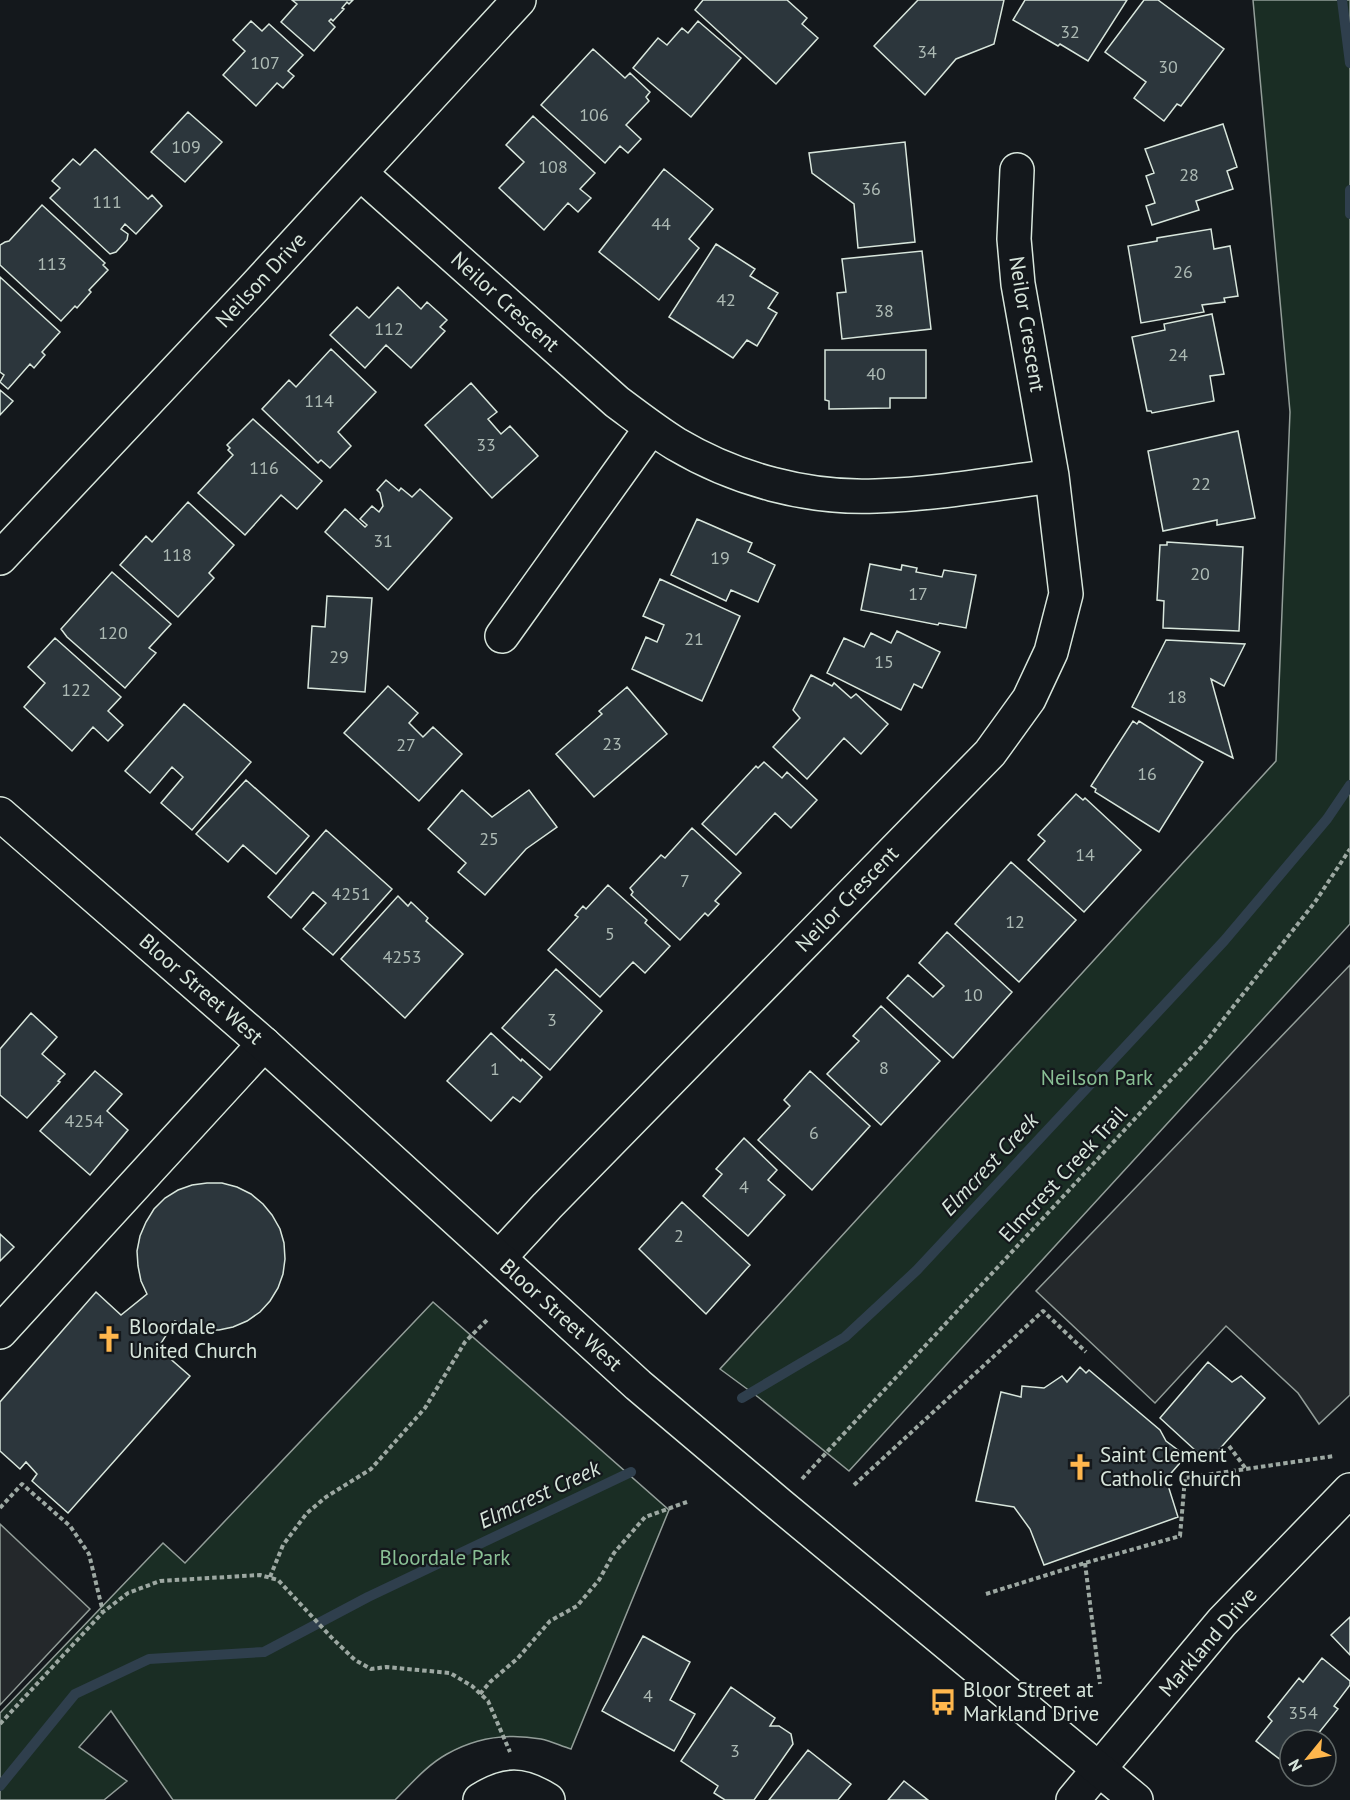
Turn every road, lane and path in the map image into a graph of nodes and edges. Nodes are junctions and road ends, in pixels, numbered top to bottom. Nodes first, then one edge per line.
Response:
1 (519, 0) edge
2 (1017, 170) dead end
3 (360, 173) junction
4 (651, 428) junction
5 (1052, 476) junction
6 (0, 558) edge
7 (502, 636) dead end
8 (0, 814) edge
9 (1350, 849) edge
10 (264, 1044) junction
11 (499, 1258) junction
12 (488, 1319) dead end
13 (0, 1332) edge
14 (1086, 1352) dead end
15 (1229, 1446) dead end
16 (1334, 1456) dead end
17 (1247, 1469) junction
18 (854, 1485) dead end
19 (1350, 1490) edge
20 (687, 1502) dead end
21 (779, 1504) junction
22 (0, 1508) edge
23 (1085, 1563) junction
24 (270, 1577) junction
25 (986, 1594) dead end
26 (103, 1612) junction
27 (1100, 1684) dead end
28 (480, 1694) junction
29 (0, 1724) edge
30 (1099, 1770) junction
31 (535, 1793) edge
32 (480, 1800) edge
33 (1073, 1800) edge
34 (1136, 1800) edge

1 - 3 street, Neilson Drive
2 - 5 street, Neilor Crescent
3 - 4 street, Neilor Crescent
3 - 6 street, Neilson Drive
4 - 5 street, Neilor Crescent
4 - 7 street
5 - 11 street, Neilor Crescent
8 - 10 street, Bloor Street West
9 - 21 path, Elmcrest Creek Trail
10 - 11 street, Bloor Street West
10 - 13 street
11 - 21 street, Bloor Street West
12 - 24 path
14 - 18 path
15 - 17 path
16 - 17 path
17 - 23 path
19 - 30 street, Markland Drive
20 - 28 path
21 - 30 street, Bloor Street West
22 - 26 path
23 - 25 path
23 - 27 path
24 - 26 path
24 - 28 path
26 - 29 path
28 - 31 path
30 - 33 street, Markland Drive
30 - 34 street, Bloor Street West
31 - 32 street

